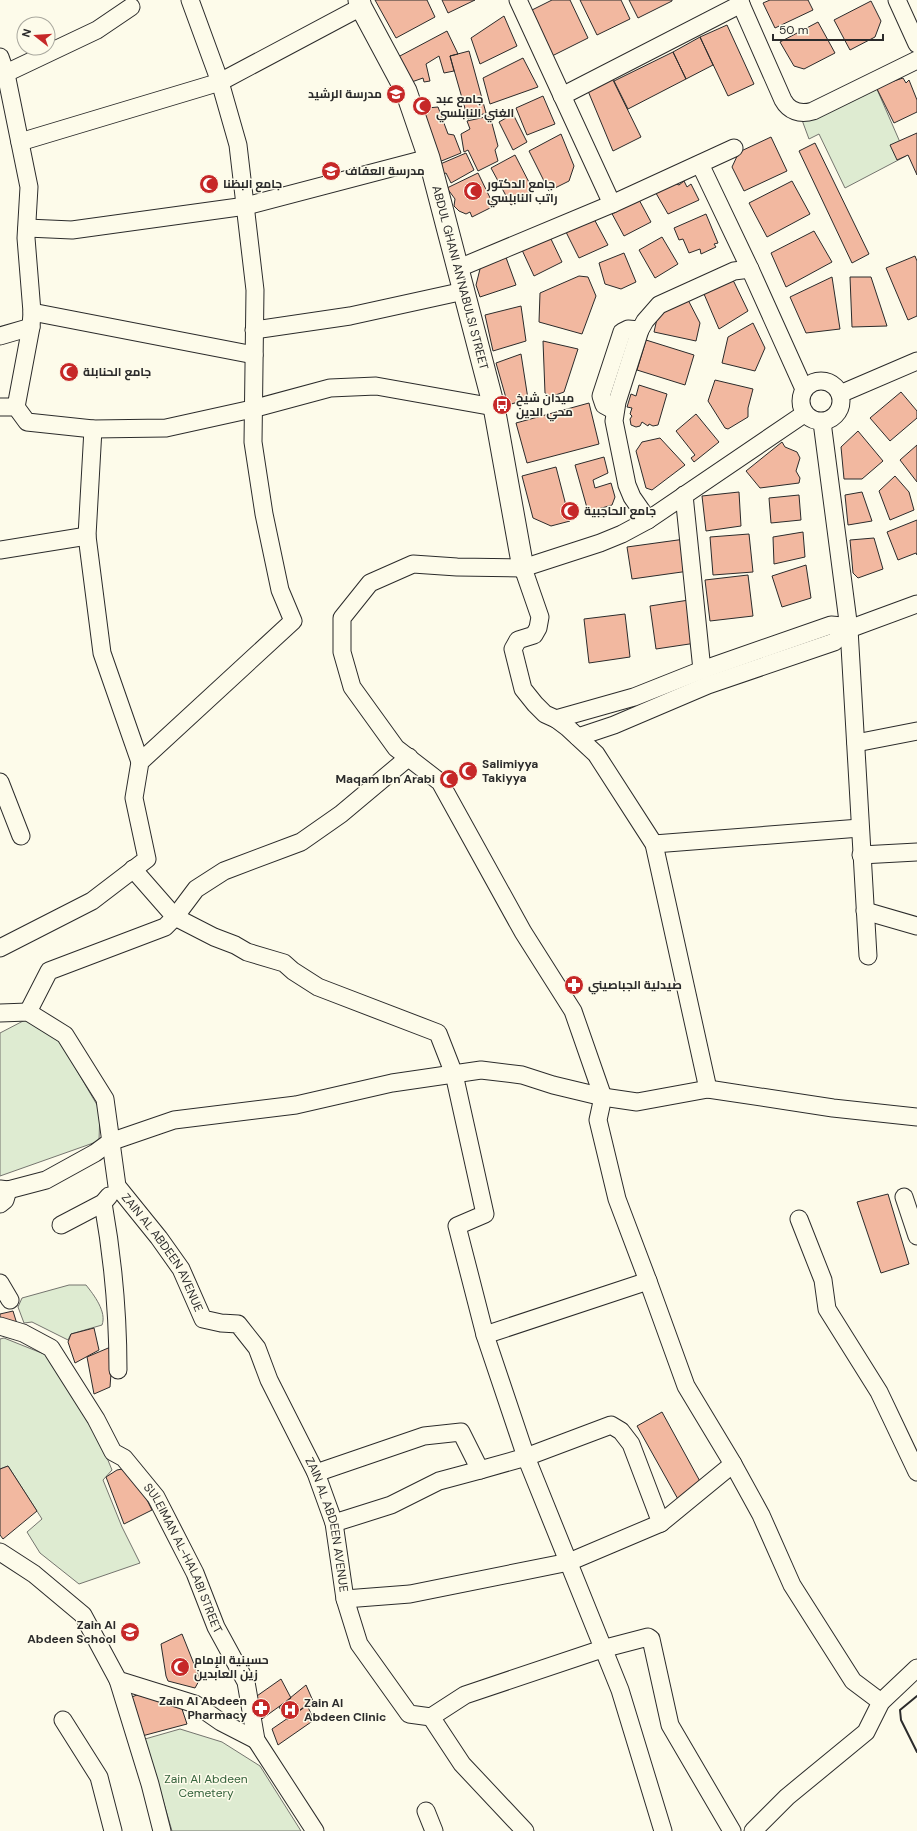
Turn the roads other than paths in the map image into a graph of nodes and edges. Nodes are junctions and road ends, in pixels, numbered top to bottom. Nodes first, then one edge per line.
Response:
1 (190, 0) edge
2 (518, 0) edge
3 (897, 0) edge
4 (740, 2) edge
5 (360, 3) edge
6 (131, 7) dead end
7 (917, 44) edge
8 (0, 57) edge
9 (917, 60) edge
10 (3, 75) edge
11 (220, 82) junction
12 (562, 96) junction
13 (20, 142) junction
14 (734, 148) dead end
15 (429, 158) junction
16 (700, 164) junction
17 (612, 204) junction
18 (246, 206) junction
19 (26, 228) junction
20 (458, 268) junction
21 (750, 269) junction
22 (464, 291) junction
23 (31, 319) junction
24 (254, 330) junction
25 (0, 336) edge
26 (254, 355) junction
27 (917, 361) edge
28 (804, 389) junction
29 (840, 394) junction
30 (494, 406) junction
31 (8, 407) edge
32 (252, 409) junction
33 (804, 414) junction
34 (822, 422) junction
35 (93, 429) junction
36 (684, 495) junction
37 (648, 520) junction
38 (87, 536) junction
39 (0, 550) edge
40 (524, 568) junction
41 (917, 604) edge
42 (849, 629) junction
43 (702, 670) junction
44 (622, 700) junction
45 (629, 718) junction
46 (556, 719) junction
47 (917, 731) edge
48 (578, 737) junction
49 (856, 743) junction
50 (409, 758) junction
51 (140, 762) junction
52 (0, 782) edge
53 (860, 828) junction
54 (21, 836) dead end
55 (654, 844) junction
56 (917, 852) edge
57 (861, 855) junction
58 (133, 869) junction
59 (865, 911) junction
60 (175, 917) junction
61 (917, 926) edge
62 (0, 948) edge
63 (868, 956) dead end
64 (28, 1012) junction
65 (0, 1013) edge
66 (454, 1074) junction
67 (708, 1089) junction
68 (603, 1097) junction
69 (917, 1117) edge
70 (110, 1142) junction
71 (117, 1186) junction
72 (4, 1189) edge
73 (904, 1197) dead end
74 (103, 1203) junction
75 (0, 1204) edge
76 (799, 1219) dead end
77 (61, 1225) dead end
78 (917, 1236) edge
79 (648, 1280) junction
80 (0, 1282) edge
81 (10, 1300) dead end
82 (0, 1326) edge
83 (485, 1335) junction
84 (118, 1370) dead end
85 (526, 1457) junction
86 (733, 1464) junction
87 (480, 1470) junction
88 (917, 1472) edge
89 (316, 1473) junction
90 (334, 1523) junction
91 (661, 1523) junction
92 (0, 1552) edge
93 (569, 1562) junction
94 (345, 1599) junction
95 (602, 1649) junction
96 (917, 1668) edge
97 (118, 1680) junction
98 (881, 1702) junction
99 (431, 1718) junction
100 (63, 1720) dead end
101 (256, 1740) junction
102 (426, 1811) dead end
103 (113, 1831) edge
104 (162, 1831) edge
105 (315, 1831) edge
106 (434, 1831) edge
107 (525, 1831) edge
108 (663, 1831) edge
109 (732, 1831) edge
110 (752, 1831) edge

1 - 11 street
2 - 12 street
3 - 7 street
4 - 9 street
4 - 12 street
5 - 11 street
5 - 15 main road, ABDUL GHANI AN'NABULSI STREET
6 - 10 street
8 - 10 street
10 - 13 street
11 - 13 street
11 - 18 street
12 - 17 street
13 - 19 street
14 - 16 street
15 - 18 street
15 - 20 main road, ABDUL GHANI AN'NABULSI STREET
16 - 17 street
16 - 21 street
17 - 20 street
18 - 19 street
18 - 24 street
19 - 23 street
20 - 22 main road, ABDUL GHANI AN'NABULSI STREET
21 - 28 street
21 - 37 street
22 - 24 street
22 - 30 main road, ABDUL GHANI AN'NABULSI STREET
23 - 25 street
23 - 26 street
23 - 31 street
24 - 26 street
26 - 32 street
27 - 29 street
28 - 29 street
28 - 33 street
29 - 34 street
30 - 32 street
30 - 40 main road, ABDUL GHANI AN'NABULSI STREET
31 - 35 street
32 - 35 street
32 - 51 street
33 - 34 street
33 - 36 street
34 - 42 street
35 - 38 street
36 - 37 street
36 - 43 street
37 - 40 street
38 - 39 street
38 - 51 street
40 - 46 street
40 - 50 street
41 - 42 street
42 - 43 street
42 - 45 street
42 - 49 street
43 - 44 street
44 - 45 street
44 - 46 street
45 - 48 street
46 - 48 street
47 - 49 street
48 - 55 street
49 - 53 street
50 - 60 street
50 - 68 street
51 - 58 street
52 - 54 street
53 - 55 street
53 - 57 street
55 - 67 street
56 - 57 street
57 - 59 street
58 - 60 street
58 - 62 street
59 - 61 street
59 - 63 street
60 - 64 street
60 - 66 street
64 - 65 street
64 - 70 street, ZAIN AL ABDEEN AVENUE
66 - 68 street
66 - 70 street
66 - 83 street
67 - 68 street
67 - 69 street
68 - 79 street
70 - 71 street, ZAIN AL ABDEEN AVENUE
70 - 72 street
71 - 74 street
71 - 89 street, ZAIN AL ABDEEN AVENUE
72 - 75 street
73 - 78 street
74 - 77 street
74 - 84 street
76 - 88 street
79 - 83 street
79 - 86 street
80 - 81 street
82 - 101 street, SULEIMAN AL-HALABI STREET
83 - 85 street
85 - 87 street
85 - 91 street
85 - 93 street
86 - 91 street
86 - 98 street
87 - 89 street
87 - 90 street
89 - 90 street, ZAIN AL ABDEEN AVENUE
90 - 94 street, ZAIN AL ABDEEN AVENUE
91 - 93 street
92 - 97 street
93 - 94 street
93 - 95 street
94 - 99 street, ZAIN AL ABDEEN AVENUE
95 - 99 street
95 - 108 street
95 - 109 street
96 - 98 street
97 - 101 street
97 - 104 street
98 - 110 street
99 - 107 street
100 - 103 street
101 - 105 street, SULEIMAN AL-HALABI STREET
102 - 106 street

